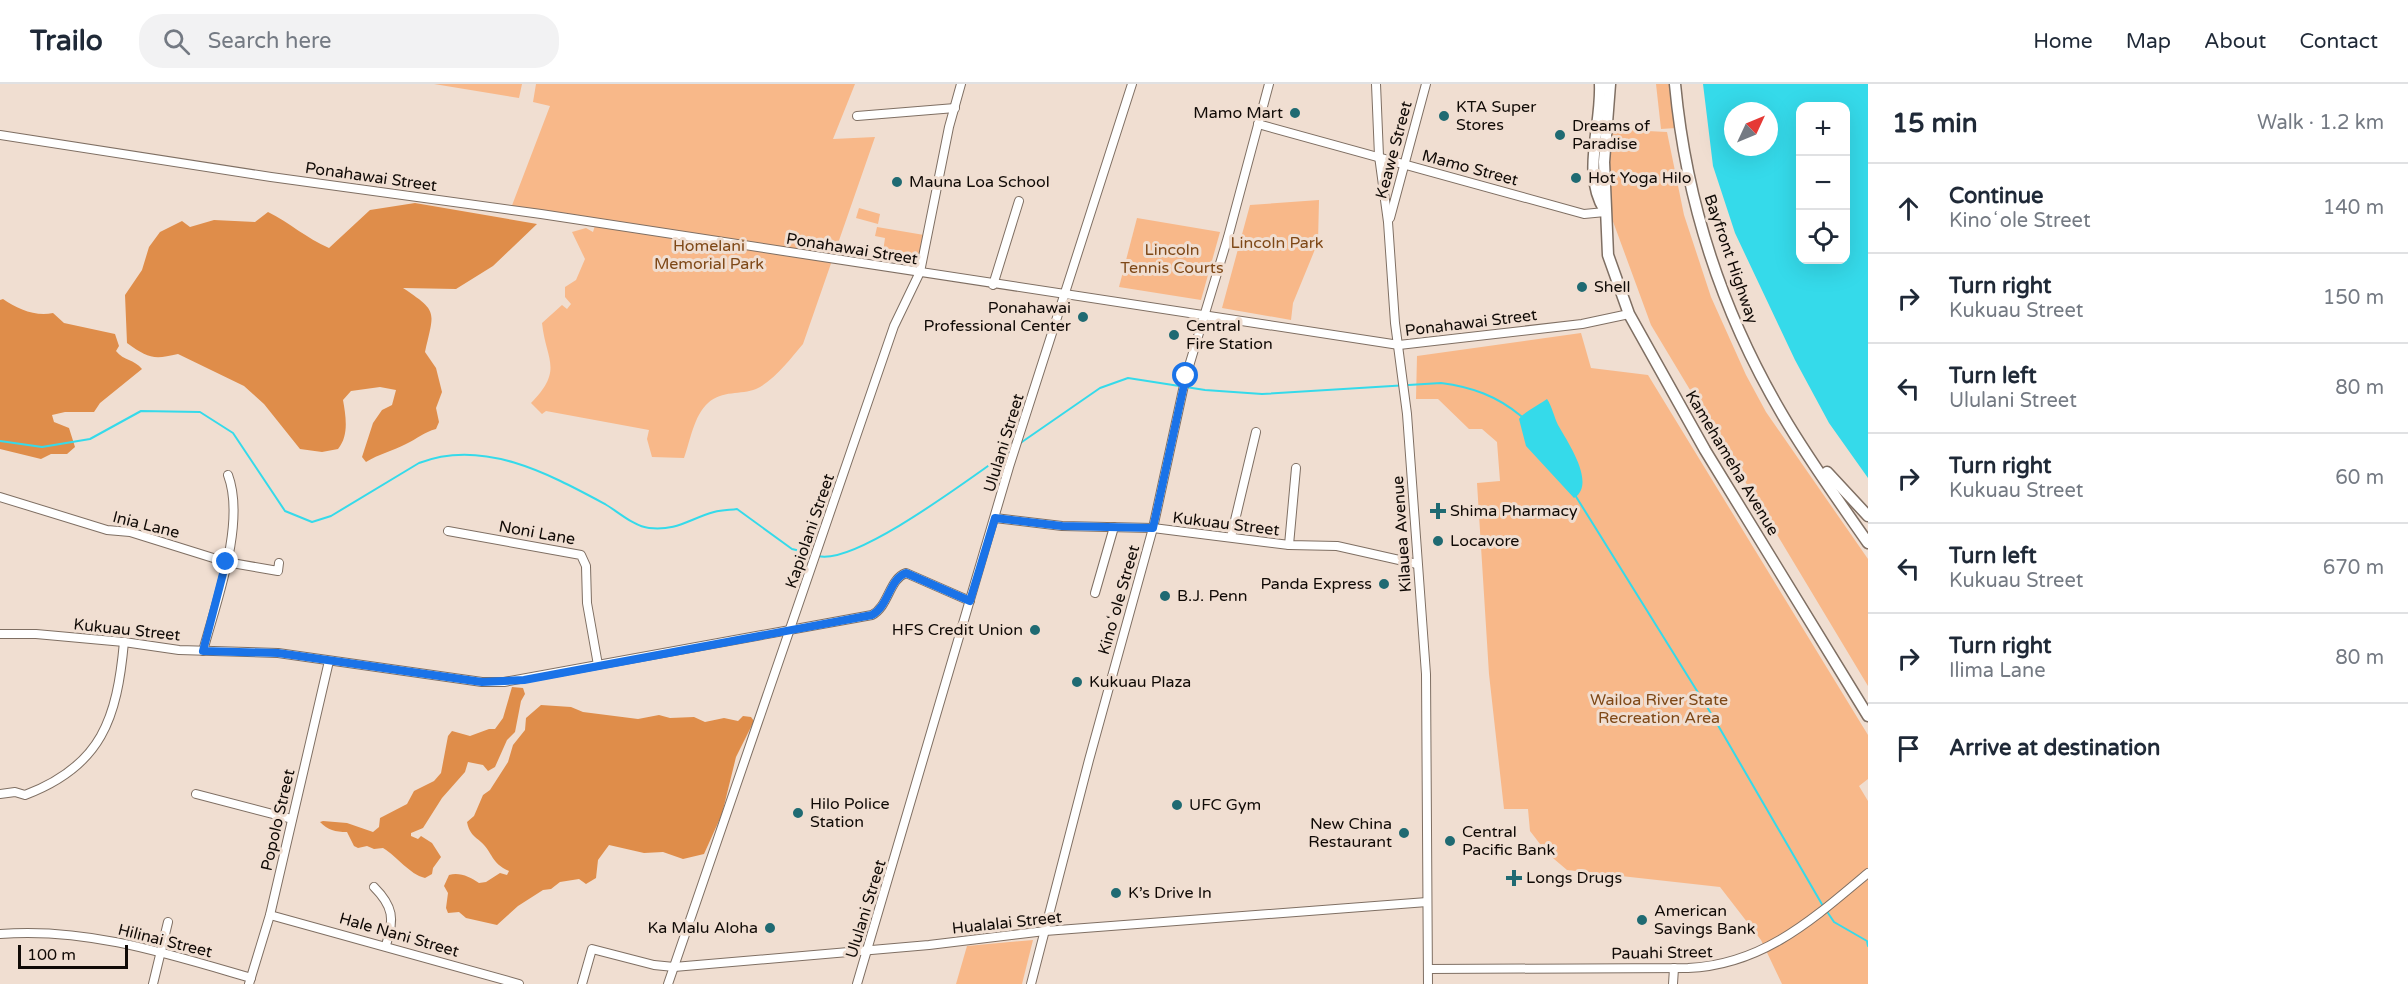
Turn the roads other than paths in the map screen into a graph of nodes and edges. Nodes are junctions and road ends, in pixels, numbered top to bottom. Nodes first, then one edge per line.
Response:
1 (961, 84) edge
2 (1132, 84) edge
3 (1269, 84) edge
4 (1376, 84) edge
5 (1426, 84) edge
6 (1600, 84) edge
7 (1611, 84) edge
8 (1676, 84) edge
9 (956, 108) junction
10 (857, 116) dead end
11 (1258, 124) junction
12 (0, 135) edge
13 (1379, 156) junction
14 (1406, 164) junction
15 (1018, 201) dead end
16 (1605, 212) junction
17 (1388, 222) junction
18 (920, 272) junction
19 (993, 285) junction
20 (1063, 295) junction
21 (1629, 314) junction
22 (1202, 317) junction
23 (1399, 345) junction
24 (1256, 432) dead end
25 (1793, 433) junction
26 (1296, 468) dead end
27 (228, 475) dead end
28 (0, 497) edge
29 (1868, 516) edge
30 (995, 518) junction
31 (1114, 527) junction
32 (1153, 528) junction
33 (448, 531) dead end
34 (1231, 537) junction
35 (1868, 543) edge
36 (1289, 545) junction
37 (226, 562) junction
38 (279, 563) dead end
39 (1417, 564) junction
40 (1095, 593) dead end
41 (970, 601) junction
42 (789, 632) junction
43 (0, 634) edge
44 (124, 642) junction
45 (203, 651) junction
46 (329, 661) junction
47 (598, 665) junction
48 (1868, 716) edge
49 (0, 794) edge
50 (196, 794) dead end
51 (292, 819) junction
52 (1868, 873) edge
53 (374, 887) dead end
54 (1427, 902) junction
55 (270, 915) junction
56 (168, 922) dead end
57 (1045, 932) junction
58 (0, 934) edge
59 (386, 945) junction
60 (868, 951) junction
61 (162, 952) junction
62 (674, 967) junction
63 (1674, 968) junction
64 (1428, 969) junction
65 (250, 981) edge
66 (153, 984) edge
67 (519, 984) edge
68 (582, 984) edge
69 (668, 984) edge
70 (857, 984) edge
71 (1031, 984) edge
72 (1428, 984) edge
73 (1674, 984) edge

1 - 9 street, Kapiolani Street
2 - 20 street, Ululani Street
3 - 11 street, Kinoʻole Street
4 - 13 street, Kilauea Avenue
5 - 14 street, Keawe Street
6 - 16 main road, Kamehameha Avenue
7 - 16 main road, Kamehameha Avenue
8 - 25 main road, Bayfront Highway
9 - 10 street
9 - 18 street, Kapiolani Street
11 - 13 street, Mamo Street
11 - 22 street, Kinoʻole Street
12 - 18 street, Ponahawai Street
13 - 14 street, Mamo Street
13 - 17 street, Kilauea Avenue
14 - 16 street, Mamo Street
14 - 17 street, Keawe Street
15 - 19 street
16 - 21 main road, Kamehameha Avenue
17 - 23 street, Kilauea Avenue
18 - 19 street, Ponahawai Street
18 - 42 street, Kapiolani Street
19 - 20 street, Ponahawai Street
20 - 22 street, Ponahawai Street
20 - 30 street, Ululani Street
21 - 23 street, Ponahawai Street
21 - 48 main road, Kamehameha Avenue
22 - 23 street, Ponahawai Street
22 - 32 street, Kinoʻole Street
23 - 39 street, Kilauea Avenue
24 - 34 street
25 - 29 main road, Bayfront Highway
25 - 35 main road, Bayfront Highway
26 - 36 street
27 - 37 street
28 - 37 street, Inia Lane
30 - 31 street, Kukuau Street
30 - 41 street, Ululani Street
31 - 32 street, Kukuau Street
31 - 40 street
32 - 34 street, Kukuau Street
32 - 57 street, Kinoʻole Street
33 - 47 street, Noni Lane
34 - 36 street, Kukuau Street
36 - 39 street, Kukuau Street
37 - 38 street, Inia Lane
37 - 45 street
39 - 54 street, Kilauea Avenue
41 - 42 street, Kukuau Street
41 - 60 street, Ululani Street
42 - 47 street, Kukuau Street
42 - 62 street, Kapiolani Street
43 - 44 street, Kukuau Street
44 - 45 street, Kukuau Street
44 - 49 street
45 - 46 street, Kukuau Street
46 - 47 street, Kukuau Street
46 - 51 street, Popolo Street
50 - 51 street
51 - 55 street, Popolo Street
52 - 63 street, Pauahi Street
53 - 59 street
54 - 57 street, Hualalai Street
54 - 64 street, Kilauea Avenue
55 - 59 street, Hale Nani Street
55 - 65 street, Popolo Street
56 - 61 street
57 - 60 street, Hualalai Street
57 - 71 street, Kinoʻole Street
58 - 61 street, Hilinai Street
59 - 67 street, Hale Nani Street
60 - 62 street, Hualalai Street
60 - 70 street, Ululani Street
61 - 65 street, Hilinai Street
61 - 66 street
62 - 68 street, Hualalai Street
62 - 69 street, Kapiolani Street
63 - 64 street, Pauahi Street
63 - 73 street
64 - 72 street, Kilauea Avenue

